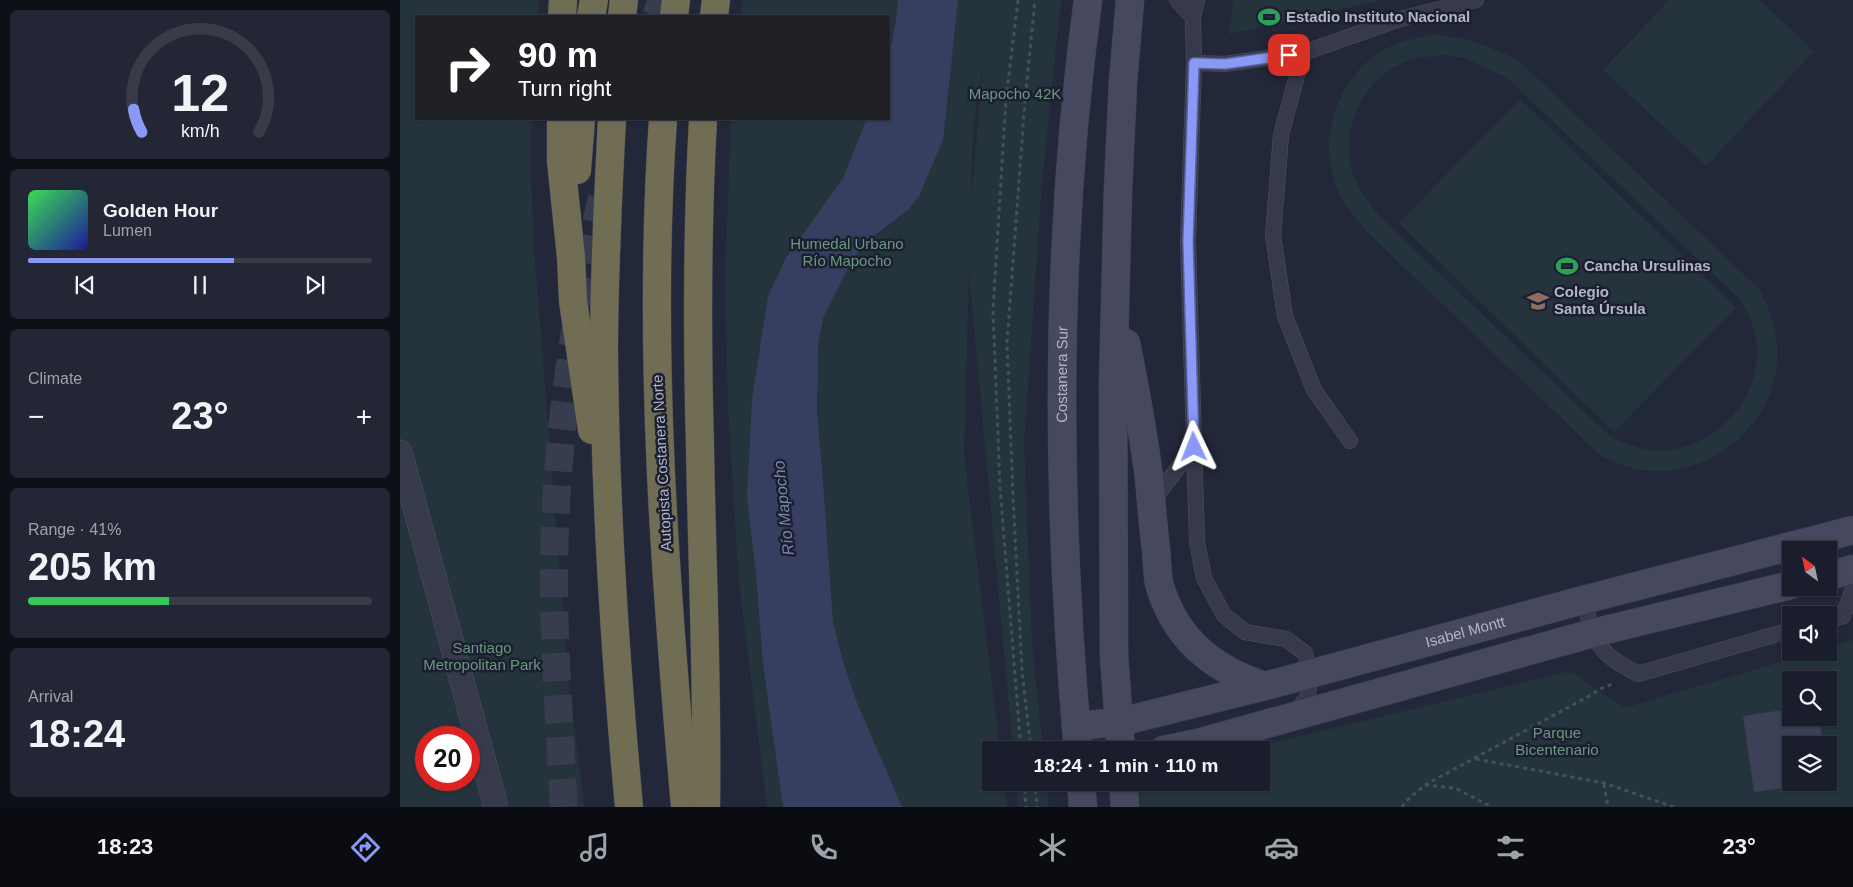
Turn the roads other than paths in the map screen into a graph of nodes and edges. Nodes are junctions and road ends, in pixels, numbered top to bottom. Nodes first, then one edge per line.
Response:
1 (563, 0) edge
2 (594, 0) edge
3 (624, 0) edge
4 (676, 0) edge
5 (716, 0) edge
6 (1088, 0) edge
7 (1130, 0) edge
8 (1177, 0) edge
9 (1197, 0) edge
10 (1476, 0) edge
11 (562, 15) edge
12 (592, 15) edge
13 (622, 15) edge
14 (674, 15) edge
15 (714, 15) edge
16 (1194, 18) junction
17 (1303, 53) junction
18 (1194, 63) junction
19 (561, 120) edge
20 (581, 120) edge
21 (612, 120) edge
22 (663, 120) edge
23 (703, 120) edge
24 (571, 258) junction
25 (1116, 296) junction
26 (1350, 441) dead end
27 (1194, 447) junction
28 (400, 452) edge
29 (1152, 503) junction
30 (1853, 530) edge
31 (610, 560) junction
32 (1853, 569) edge
33 (1838, 573) edge
34 (1782, 587) edge
35 (1853, 589) edge
36 (1587, 599) junction
37 (1837, 618) edge
38 (1593, 633) junction
39 (1782, 633) edge
40 (1310, 674) junction
41 (1265, 686) junction
42 (1290, 717) junction
43 (1120, 722) junction
44 (1077, 738) edge
45 (1121, 741) edge
46 (1205, 741) edge
47 (1082, 791) edge
48 (1124, 791) edge
49 (495, 807) edge
50 (629, 807) edge
51 (685, 807) edge
52 (706, 807) edge
53 (1084, 807) edge
54 (1125, 807) edge

1 - 11 highway
2 - 12 highway
3 - 13 highway
4 - 14 highway
5 - 15 highway
6 - 44 main road, Costanera Sur
7 - 25 main road
8 - 16 lane
9 - 16 lane
10 - 17 lane
16 - 18 lane
17 - 18 lane
17 - 26 lane
18 - 27 lane
19 - 24 highway
20 - 24 highway
21 - 31 highway
22 - 51 highway, Autopista Costanera Norte
23 - 52 highway
24 - 31 highway
25 - 29 main road
25 - 43 main road
27 - 29 lane
27 - 40 lane
28 - 49 street
29 - 41 main road
30 - 36 main road, Isabel Montt
31 - 50 highway
32 - 33 main road
34 - 38 main road
35 - 37 lane
36 - 38 lane
36 - 40 main road, Isabel Montt
38 - 39 lane
38 - 42 main road
40 - 41 main road, Isabel Montt
40 - 42 lane
41 - 43 main road, Isabel Montt
42 - 46 main road
43 - 44 main road, Isabel Montt
43 - 45 main road
47 - 53 main road
48 - 54 main road

